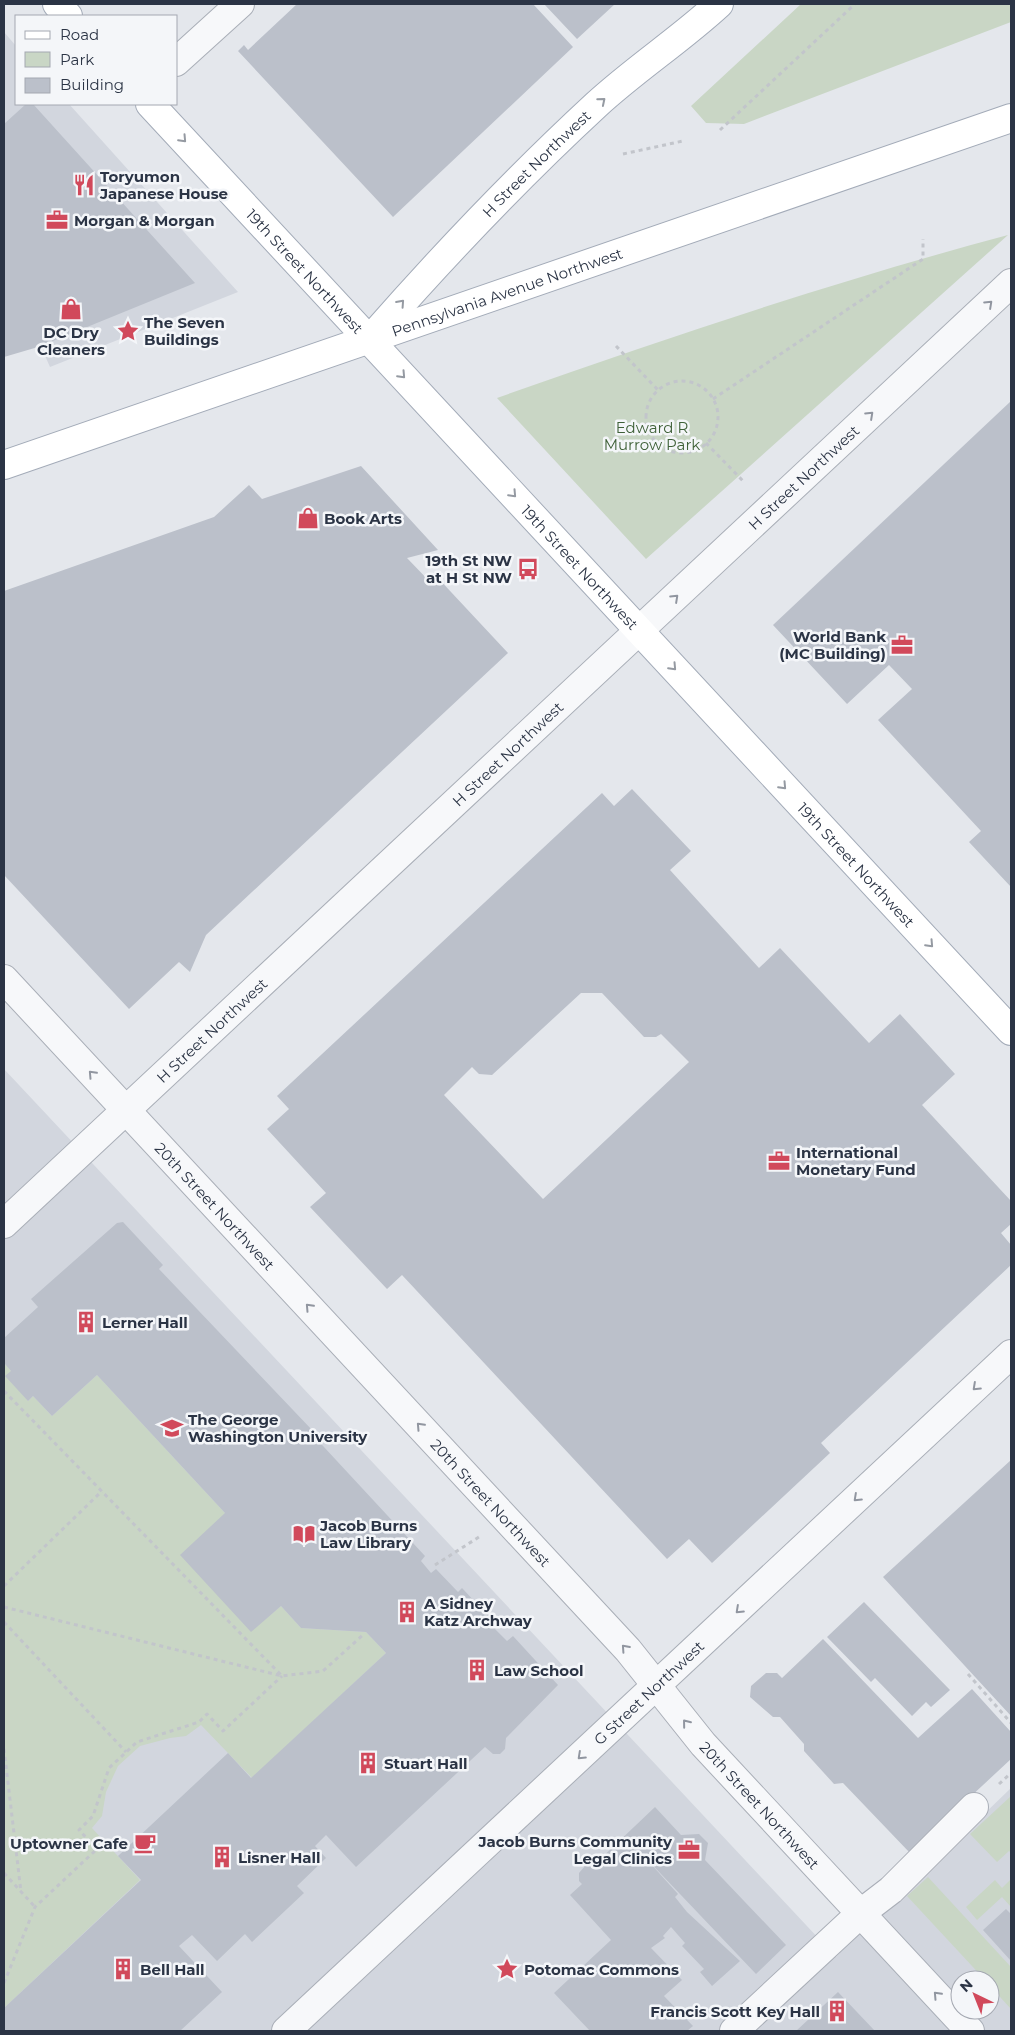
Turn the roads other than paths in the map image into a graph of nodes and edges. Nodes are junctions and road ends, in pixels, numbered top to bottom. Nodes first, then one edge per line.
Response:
1 (57, 4) edge
2 (240, 4) edge
3 (719, 4) edge
4 (67, 15) edge
5 (178, 60) edge
6 (151, 105) edge
7 (1011, 118) edge
8 (1011, 283) edge
9 (369, 340) junction
10 (4, 465) edge
11 (639, 632) junction
12 (4, 979) edge
13 (1011, 1031) edge
14 (124, 1110) junction
15 (4, 1224) edge
16 (1011, 1354) edge
17 (656, 1686) junction
18 (974, 1807) dead end
19 (861, 1913) junction
20 (286, 2031) edge
21 (734, 2031) edge
22 (970, 2031) edge

1 - 4 main road
2 - 5 street
9 -> 3 main road, H Street Northwest
6 -> 9 main road, 19th Street Northwest
7 - 9 main road, Pennsylvania Avenue Northwest
11 -> 8 street, H Street Northwest
9 - 10 main road, Pennsylvania Avenue Northwest
9 -> 11 main road, 19th Street Northwest
11 -> 13 main road, 19th Street Northwest
11 - 14 street, H Street Northwest
14 -> 12 street, 20th Street Northwest
14 - 15 street, H Street Northwest
17 -> 14 street, 20th Street Northwest
16 -> 17 street, G Street Northwest
19 -> 17 street, 20th Street Northwest
17 -> 20 street, G Street Northwest
18 - 19 street
19 - 21 street
22 -> 19 street, 20th Street Northwest

